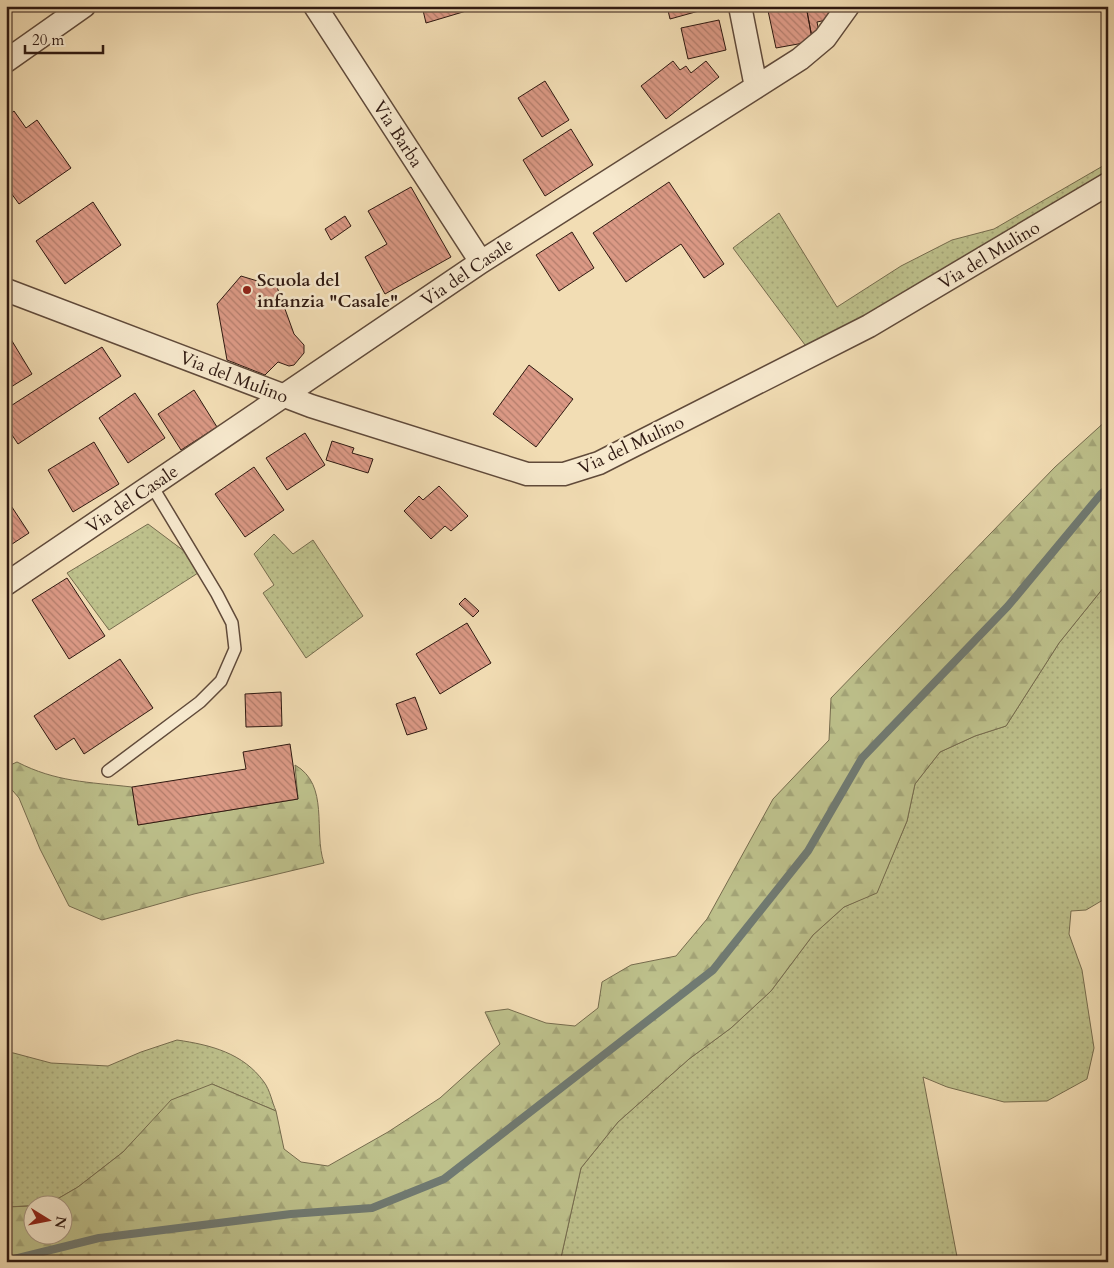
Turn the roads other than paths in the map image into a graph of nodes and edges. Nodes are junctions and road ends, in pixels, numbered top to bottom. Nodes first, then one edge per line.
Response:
1 (84, 6) edge
2 (315, 6) edge
3 (740, 6) edge
4 (848, 6) edge
5 (6, 60) edge
6 (756, 87) junction
7 (1108, 184) edge
8 (481, 262) junction
9 (10, 295) edge
10 (284, 396) junction
11 (152, 486) junction
12 (6, 584) edge
13 (108, 771) dead end

1 - 5 street
2 - 8 street, Via Barba
3 - 6 street
4 - 6 street, Via del Casale
6 - 8 street, Via del Casale
7 - 10 street, Via del Mulino
8 - 10 street, Via del Casale
9 - 10 street, Via del Mulino
10 - 11 street, Via del Casale
11 - 12 street, Via del Casale
11 - 13 lane

